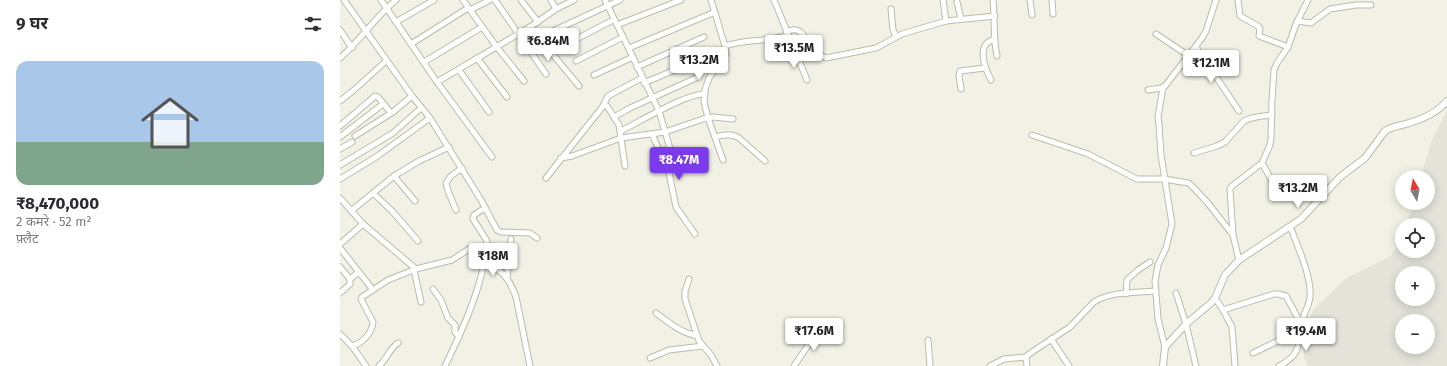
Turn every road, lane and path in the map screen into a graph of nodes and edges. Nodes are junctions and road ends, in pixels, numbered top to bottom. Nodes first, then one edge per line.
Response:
1 (344, 0) edge
2 (381, 0) edge
3 (396, 0) edge
4 (434, 0) edge
5 (463, 0) edge
6 (490, 0) edge
7 (495, 0) edge
8 (521, 0) edge
9 (551, 0) edge
10 (574, 0) edge
11 (620, 0) edge
12 (681, 0) edge
13 (711, 0) edge
14 (774, 0) edge
15 (943, 0) edge
16 (993, 0) edge
17 (1030, 0) edge
18 (1052, 0) edge
19 (1216, 0) edge
20 (1238, 0) edge
21 (1308, 0) edge
22 (425, 2) edge
23 (957, 2) dead end
24 (606, 3) edge
25 (1371, 6) dead end
26 (386, 8) junction
27 (469, 9) junction
28 (891, 9) dead end
29 (556, 10) junction
30 (715, 12) junction
31 (1053, 14) dead end
32 (1032, 15) dead end
33 (995, 16) junction
34 (613, 20) junction
35 (961, 20) junction
36 (946, 21) junction
37 (1297, 21) junction
38 (396, 22) junction
39 (538, 22) junction
40 (617, 25) junction
41 (482, 27) junction
42 (530, 27) junction
43 (340, 30) edge
44 (366, 32) junction
45 (551, 32) dead end
46 (519, 33) junction
47 (787, 33) junction
48 (1156, 34) dead end
49 (623, 36) junction
50 (896, 36) junction
51 (704, 37) dead end
52 (994, 39) junction
53 (569, 43) dead end
54 (411, 44) junction
55 (496, 46) junction
56 (725, 46) junction
57 (1196, 47) junction
58 (1288, 47) junction
59 (352, 48) junction
60 (628, 48) junction
61 (710, 55) dead end
62 (998, 56) dead end
63 (1189, 56) junction
64 (633, 57) junction
65 (340, 58) edge
66 (477, 58) junction
67 (386, 61) junction
68 (576, 61) dead end
69 (424, 62) junction
70 (637, 67) junction
71 (985, 68) junction
72 (459, 70) junction
73 (546, 74) dead end
74 (594, 75) dead end
75 (696, 78) dead end
76 (808, 80) dead end
77 (991, 80) dead end
78 (524, 81) dead end
79 (643, 81) junction
80 (437, 82) junction
81 (579, 86) dead end
82 (1163, 87) junction
83 (961, 89) dead end
84 (1148, 90) dead end
85 (705, 94) junction
86 (412, 96) junction
87 (507, 97) dead end
88 (652, 98) junction
89 (340, 100) edge
90 (1447, 101) edge
91 (383, 104) junction
92 (603, 106) junction
93 (422, 108) junction
94 (659, 111) junction
95 (1239, 111) dead end
96 (489, 112) dead end
97 (391, 113) junction
98 (1272, 115) junction
99 (614, 117) junction
100 (430, 118) junction
101 (708, 118) junction
102 (733, 119) dead end
103 (340, 126) edge
104 (621, 131) junction
105 (665, 132) junction
106 (652, 134) junction
107 (1032, 135) dead end
108 (355, 136) dead end
109 (715, 137) junction
110 (340, 138) edge
111 (622, 138) junction
112 (352, 142) dead end
113 (449, 147) junction
114 (340, 149) edge
115 (1194, 154) dead end
116 (492, 157) dead end
117 (561, 158) junction
118 (723, 160) dead end
119 (765, 161) dead end
120 (1262, 163) junction
121 (340, 165) edge
122 (625, 166) dead end
123 (462, 168) junction
124 (676, 169) dead end
125 (394, 176) junction
126 (546, 178) dead end
127 (340, 179) edge
128 (1164, 179) junction
129 (1277, 190) dead end
130 (373, 193) junction
131 (340, 198) edge
132 (415, 201) dead end
133 (485, 208) junction
134 (456, 210) dead end
135 (351, 211) junction
136 (363, 224) junction
137 (1290, 226) junction
138 (695, 234) dead end
139 (1233, 234) junction
140 (537, 238) dead end
141 (511, 239) dead end
142 (418, 241) dead end
143 (340, 244) edge
144 (340, 248) edge
145 (485, 252) junction
146 (485, 260) junction
147 (1239, 260) junction
148 (1150, 262) dead end
149 (340, 267) edge
150 (415, 270) junction
151 (359, 272) junction
152 (507, 278) junction
153 (350, 279) junction
154 (690, 280) dead end
155 (433, 289) dead end
156 (373, 290) junction
157 (1155, 291) junction
158 (1176, 292) dead end
159 (340, 293) edge
160 (1126, 294) junction
161 (1215, 298) junction
162 (421, 302) dead end
163 (1223, 310) junction
164 (656, 313) dead end
165 (1186, 324) junction
166 (1301, 324) junction
167 (820, 328) dead end
168 (1300, 333) junction
169 (340, 334) edge
170 (697, 336) junction
171 (459, 337) junction
172 (1051, 339) junction
173 (928, 340) dead end
174 (398, 343) dead end
175 (352, 346) junction
176 (703, 346) junction
177 (1165, 346) junction
178 (1253, 353) dead end
179 (1026, 357) junction
180 (650, 358) dead end
181 (1286, 365) edge
182 (366, 366) edge
183 (379, 366) edge
184 (445, 366) edge
185 (530, 366) edge
186 (717, 366) edge
187 (794, 366) edge
188 (930, 366) edge
189 (990, 366) edge
190 (1027, 366) edge
191 (1069, 366) edge
192 (1163, 366) edge
193 (1196, 366) edge
194 (1235, 366) edge
195 (1279, 366) edge

1 - 44 street
2 - 26 street
3 - 26 street
4 - 22 street
5 - 27 street
6 - 27 street
7 - 46 street
8 - 39 street
9 - 29 street
10 - 29 street
11 - 24 street
12 - 40 street
13 - 30 street
14 - 47 street
15 - 36 street
16 - 33 street
17 - 32 street
18 - 31 street
19 - 57 street
20 - 58 street
21 - 37 street
22 - 38 street
23 - 35 street
24 - 34 street
24 - 45 street
25 - 37 street
26 - 38 street
26 - 44 street
27 - 41 street
27 - 54 street
28 - 50 street
29 - 39 street
30 - 56 street
30 - 60 street
33 - 35 street
33 - 52 street
34 - 40 street
34 - 53 street
35 - 36 street
36 - 50 street
37 - 58 street
38 - 54 street
39 - 42 street
40 - 49 street
41 - 55 street
41 - 69 street
42 - 46 street
42 - 81 street
43 - 59 street
44 - 59 street
44 - 67 street
46 - 55 street
46 - 73 street
47 - 50 street
47 - 56 street
47 - 76 street
48 - 63 street
49 - 60 street
49 - 68 street
51 - 70 street
52 - 62 street
52 - 71 street
54 - 69 street
55 - 66 street
55 - 78 street
56 - 85 street
57 - 63 street
57 - 95 street
58 - 98 street
59 - 65 street
60 - 64 street
61 - 79 street
63 - 82 street
64 - 70 street
64 - 74 street
66 - 72 street
66 - 87 street
67 - 86 street
67 - 89 street
69 - 80 street
70 - 79 street
71 - 77 street
71 - 83 street
72 - 80 street
72 - 96 street
75 - 88 street
79 - 88 street
79 - 92 street
80 - 116 street
82 - 84 street
82 - 128 street
85 - 94 street
85 - 101 street
86 - 93 street
86 - 97 street
88 - 94 street
88 - 99 street
90 - 137 street
91 - 97 street
91 - 103 street
91 - 110 street
92 - 99 street
92 - 117 street
93 - 100 street
93 - 121 street
94 - 104 street
94 - 105 street
97 - 108 street
98 - 115 street
98 - 120 street
99 - 104 street
100 - 113 street
100 - 127 street
101 - 102 street
101 - 105 street
101 - 109 street
104 - 111 street
105 - 106 street
105 - 124 street
106 - 111 street
106 - 138 street
107 - 128 street
109 - 118 street
109 - 119 street
111 - 117 street
111 - 122 street
112 - 114 street
113 - 123 street
113 - 125 street
117 - 126 street
120 - 129 street
120 - 139 street
123 - 133 street
123 - 134 street
125 - 130 street
125 - 132 street
128 - 139 street
128 - 157 street
130 - 135 street
130 - 142 street
131 - 135 street
133 - 140 street
133 - 145 street
135 - 136 street
136 - 143 street
136 - 150 street
137 - 147 street
137 - 166 street
139 - 147 street
141 - 152 street
144 - 151 street
145 - 146 street
145 - 150 street
146 - 152 street
146 - 171 street
147 - 161 street
148 - 160 street
149 - 153 street
150 - 156 street
150 - 162 street
151 - 153 street
151 - 156 street
152 - 185 street
153 - 159 street
154 - 170 street
155 - 171 street
156 - 175 street
157 - 160 street
157 - 177 street
158 - 165 street
160 - 172 street
161 - 163 street
161 - 165 street
163 - 166 street
163 - 194 street
164 - 170 street
165 - 177 street
165 - 193 street
166 - 168 street
167 - 187 street
168 - 178 street
168 - 181 street
169 - 175 street
170 - 176 street
171 - 184 street
172 - 179 street
172 - 191 street
173 - 188 street
174 - 183 street
175 - 182 street
176 - 180 street
176 - 186 street
177 - 192 street
179 - 189 street
179 - 190 street
181 - 195 street

